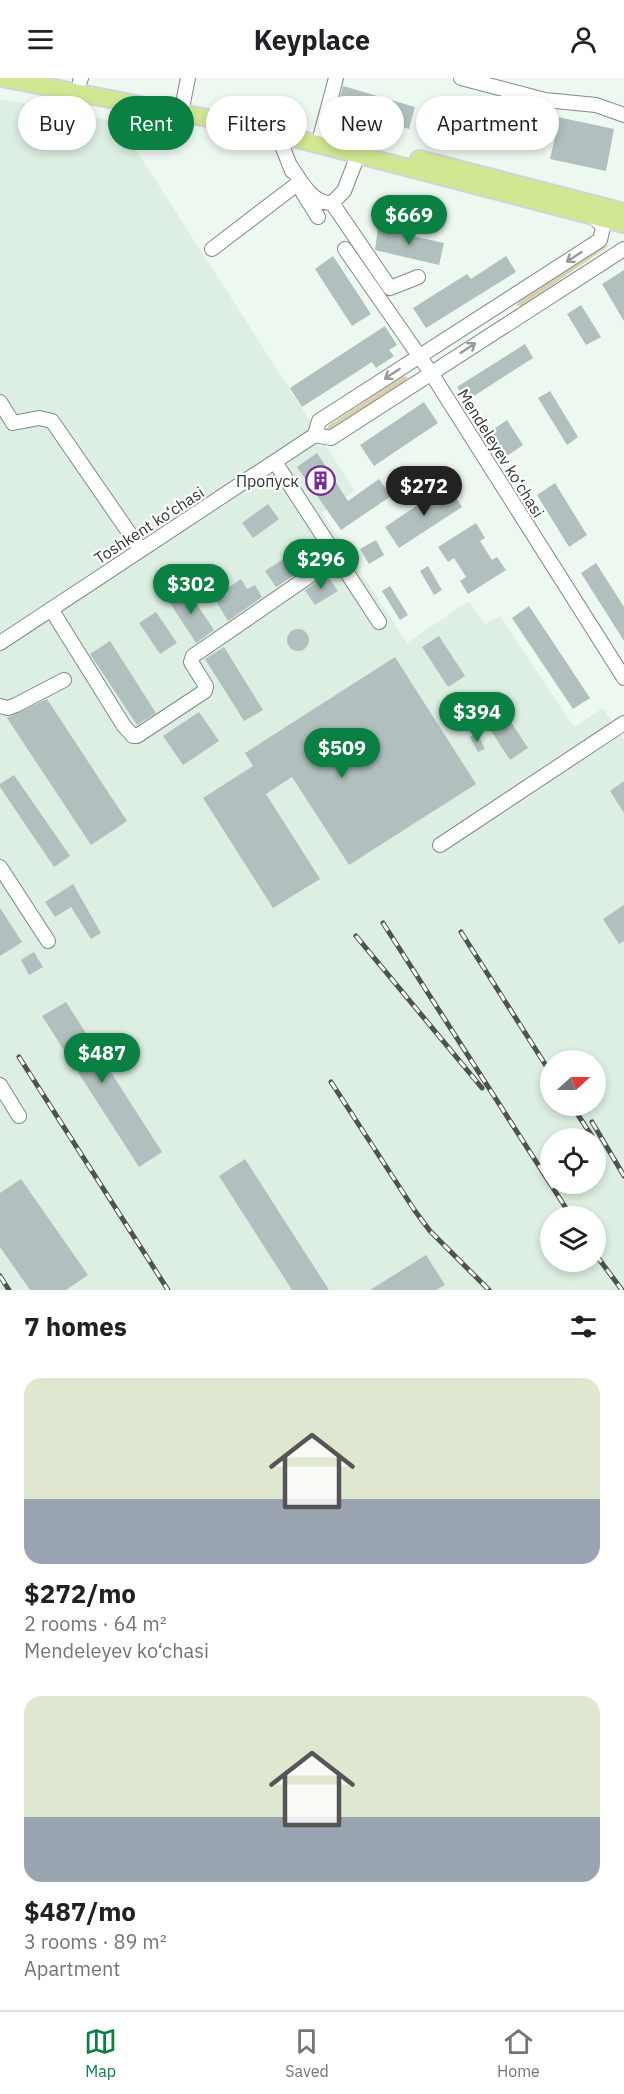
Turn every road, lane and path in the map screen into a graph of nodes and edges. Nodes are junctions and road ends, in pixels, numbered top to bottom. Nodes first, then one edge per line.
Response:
1 (2, 78) edge
2 (62, 78) edge
3 (188, 78) edge
4 (336, 78) edge
5 (461, 78) edge
6 (81, 80) edge
7 (110, 96) edge
8 (139, 96) edge
9 (184, 96) edge
10 (331, 96) edge
11 (194, 109) edge
12 (624, 115) edge
13 (319, 133) edge
14 (307, 142) edge
15 (284, 150) edge
16 (383, 150) edge
17 (358, 156) junction
18 (289, 164) junction
19 (297, 184) junction
20 (332, 203) junction
21 (624, 212) edge
22 (318, 217) dead end
23 (594, 217) junction
24 (624, 224) edge
25 (212, 249) dead end
26 (345, 249) dead end
27 (624, 249) edge
28 (417, 277) dead end
29 (420, 357) junction
30 (430, 373) junction
31 (0, 402) edge
32 (315, 435) junction
33 (275, 462) junction
34 (141, 550) junction
35 (337, 557) junction
36 (51, 609) junction
37 (379, 622) dead end
38 (0, 643) edge
39 (624, 678) edge
40 (64, 680) dead end
41 (0, 706) edge
42 (624, 723) edge
43 (440, 845) dead end
44 (0, 867) edge
45 (48, 941) dead end
46 (0, 1085) edge
47 (19, 1116) dead end

1 - 7 main road
2 - 6 main road
3 - 9 street
4 - 10 street
5 - 12 street
6 - 8 main road
11 - 13 main road
14 - 17 main road
15 - 18 street
16 - 21 main road
17 - 20 street
17 - 23 main road
18 - 19 street
18 - 20 street
19 - 22 street
19 - 25 street
20 - 28 street
23 - 24 main road
23 -> 29 street, Toshkent ko‘chasi
26 - 29 street, Mendeleyev ko‘chasi
30 -> 27 street, Toshkent ko‘chasi
29 - 30 street, Mendeleyev ko‘chasi
29 -> 32 street, Toshkent ko‘chasi
30 - 32 street, Toshkent ko‘chasi
30 - 39 street, Mendeleyev ko‘chasi
31 - 34 street
32 - 33 street, Toshkent ko‘chasi
33 - 34 street, Toshkent ko‘chasi
33 - 35 street
34 - 36 street, Toshkent ko‘chasi
35 - 36 street
35 - 37 street
36 - 38 street, Toshkent ko‘chasi
40 - 41 street
42 - 43 street
44 - 45 street
46 - 47 street

